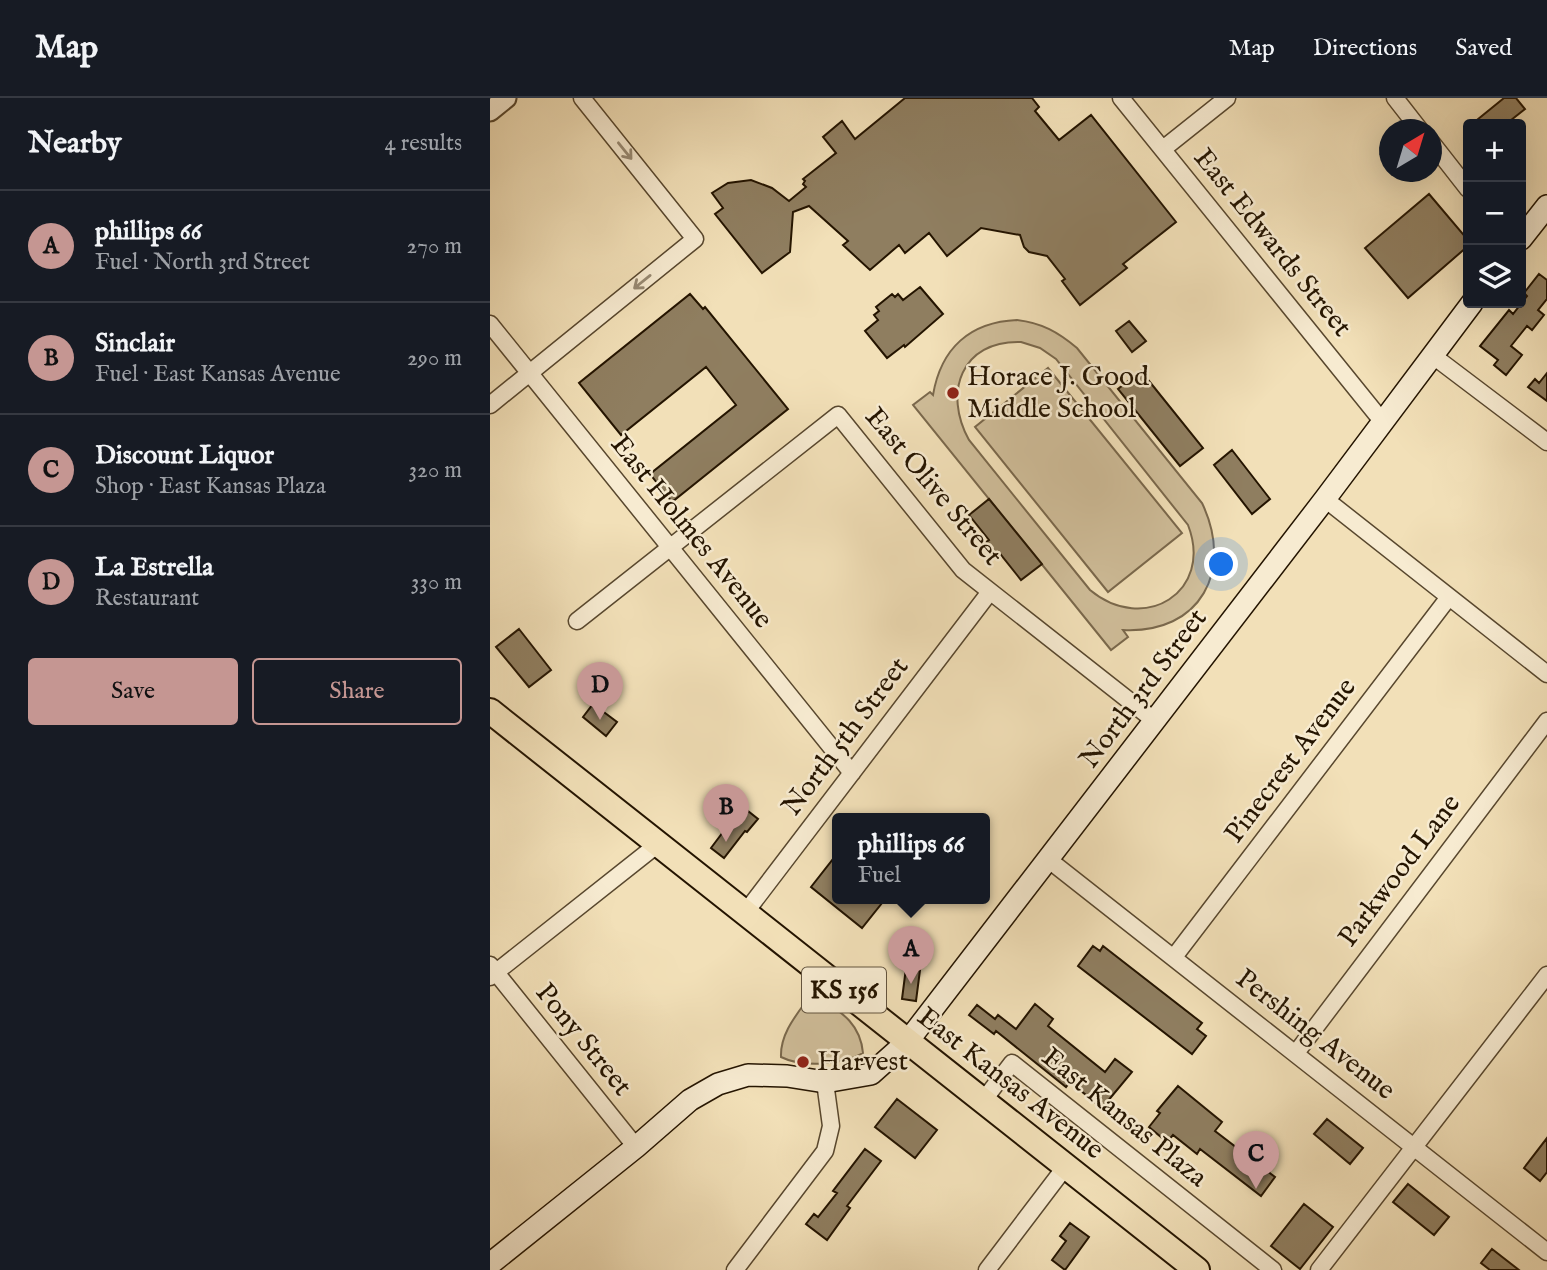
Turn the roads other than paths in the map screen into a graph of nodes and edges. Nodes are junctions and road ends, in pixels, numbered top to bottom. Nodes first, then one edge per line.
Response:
1 (506, 98) edge
2 (582, 98) edge
3 (1121, 98) edge
4 (1227, 98) edge
5 (1395, 98) edge
6 (490, 111) edge
7 (1411, 119) edge
8 (1163, 149) junction
9 (1442, 156) edge
10 (1463, 183) edge
11 (1547, 206) edge
12 (1526, 233) edge
13 (1468, 308) edge
14 (490, 324) edge
15 (1432, 355) junction
16 (529, 373) junction
17 (490, 405) edge
18 (1382, 421) junction
19 (1547, 442) edge
20 (1325, 499) junction
21 (670, 547) junction
22 (989, 593) junction
23 (1449, 597) junction
24 (577, 621) dead end
25 (1547, 674) edge
26 (490, 711) edge
27 (1155, 721) junction
28 (1547, 721) edge
29 (852, 773) junction
30 (659, 844) junction
31 (1049, 859) junction
32 (745, 913) junction
33 (1174, 957) junction
34 (492, 972) edge
35 (1547, 975) edge
36 (908, 1041) junction
37 (1296, 1053) junction
38 (825, 1082) junction
39 (983, 1101) junction
40 (636, 1147) junction
41 (1415, 1148) junction
42 (1066, 1166) junction
43 (1544, 1243) edge
44 (490, 1264) edge
45 (735, 1270) edge
46 (987, 1270) edge
47 (1197, 1270) edge
48 (1273, 1270) edge
49 (1319, 1270) edge

1 - 6 street
2 -> 16 street
3 - 8 street, East Edwards Street
4 - 8 street
5 - 7 street
8 - 18 street, East Edwards Street
9 - 10 street
11 - 12 main road
13 - 15 main road, North 3rd Street
14 - 16 street, East Holmes Avenue
15 - 18 main road, North 3rd Street
15 - 19 street
16 - 17 street
16 - 21 street, East Holmes Avenue
18 - 20 main road, North 3rd Street
20 - 23 street
20 - 27 main road, North 3rd Street
21 - 22 street, East Olive Street
21 - 24 street
21 - 29 street, East Holmes Avenue
22 - 27 street, East Olive Street
22 - 29 street, North 5th Street
23 - 25 street
23 - 33 street, Pinecrest Avenue
26 - 30 main road, East Kansas Avenue / KS 156
27 - 31 main road, North 3rd Street
28 - 37 street, Parkwood Lane
29 - 32 street, North 5th Street
30 - 32 main road, East Kansas Avenue / KS 156
30 - 34 street
31 - 33 street, Pershing Avenue
31 - 36 main road, North 3rd Street
32 - 36 main road, East Kansas Avenue / KS 156
33 - 37 street, Pershing Avenue
34 - 40 street, Pony Street
35 - 41 street
36 - 38 main road, North 3rd Street
36 - 39 main road, East Kansas Avenue / KS 156
37 - 41 street, Pershing Avenue
38 - 40 main road, North 3rd Street
38 - 45 street
39 - 42 main road, East Kansas Avenue / KS 156
39 - 48 street, East Kansas Plaza
40 - 44 main road, North 3rd Street
41 - 43 street, Pershing Avenue
41 - 49 street
42 - 46 street
42 - 47 main road, East Kansas Avenue / KS 156

